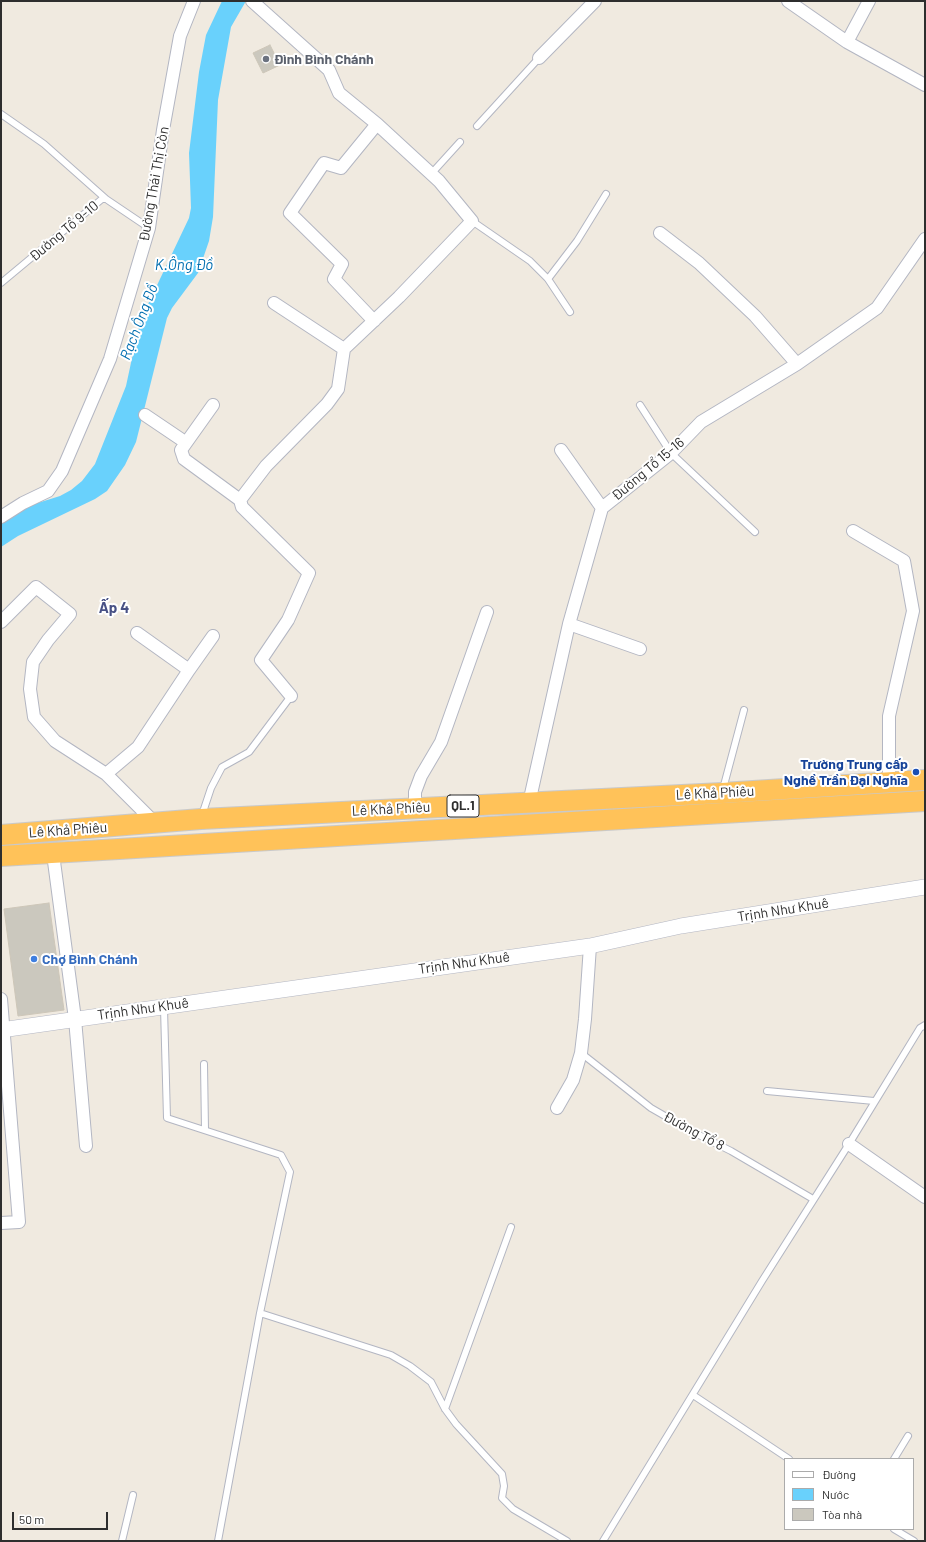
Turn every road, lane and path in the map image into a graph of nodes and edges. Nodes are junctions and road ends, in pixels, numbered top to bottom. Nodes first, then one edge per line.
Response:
1 (194, 1) edge
2 (595, 1) edge
3 (788, 1) edge
4 (869, 1) edge
5 (255, 3) edge
6 (847, 42) junction
7 (539, 58) joint
8 (925, 85) edge
9 (1, 114) edge
10 (377, 124) junction
11 (477, 126) dead end
12 (460, 142) dead end
13 (431, 174) junction
14 (606, 194) dead end
15 (106, 199) junction
16 (472, 221) junction
17 (149, 228) junction
18 (660, 233) dead end
19 (925, 239) edge
20 (548, 279) junction
21 (1, 283) edge
22 (274, 303) dead end
23 (570, 312) dead end
24 (374, 321) junction
25 (344, 349) junction
26 (797, 364) junction
27 (640, 405) dead end
28 (212, 406) dead end
29 (145, 415) dead end
30 (185, 442) junction
31 (561, 450) dead end
32 (671, 453) junction
33 (240, 500) junction
34 (602, 508) junction
35 (1, 517) edge
36 (853, 531) dead end
37 (755, 532) dead end
38 (488, 612) dead end
39 (1, 622) edge
40 (569, 624) junction
41 (137, 633) dead end
42 (213, 636) dead end
43 (640, 649) dead end
44 (189, 670) junction
45 (291, 696) joint
46 (744, 710) dead end
47 (106, 774) junction
48 (925, 780) edge
49 (889, 781) junction
50 (722, 793) junction
51 (925, 801) edge
52 (529, 803) junction
53 (415, 808) junction
54 (201, 819) junction
55 (156, 823) junction
56 (1, 835) edge
57 (54, 854) junction
58 (1, 856) edge
59 (925, 887) edge
60 (590, 946) junction
61 (1, 999) edge
62 (164, 1006) junction
63 (75, 1019) junction
64 (925, 1025) edge
65 (2, 1030) edge
66 (581, 1054) junction
67 (204, 1064) dead end
68 (767, 1091) dead end
69 (874, 1101) junction
70 (557, 1108) dead end
71 (205, 1130) junction
72 (849, 1144) junction
73 (86, 1146) dead end
74 (925, 1196) edge
75 (813, 1199) junction
76 (1, 1223) edge
77 (511, 1227) dead end
78 (260, 1314) junction
79 (693, 1395) junction
80 (445, 1409) junction
81 (908, 1436) dead end
82 (788, 1458) edge
83 (895, 1458) edge
84 (133, 1495) dead end
85 (896, 1530) edge
86 (122, 1541) edge
87 (218, 1541) edge
88 (567, 1541) edge
89 (603, 1541) edge
90 (914, 1541) edge

1 - 17 street, Đường Thái Thị Còn
2 - 7 street
3 - 6 street
4 - 6 street
5 - 10 street
6 - 8 street
7 - 11 lane
9 - 15 lane
10 - 13 street
10 - 24 street
12 - 13 lane
13 - 16 street
14 - 20 lane
15 - 17 lane, Đường Tổ 9-10
15 - 21 lane, Đường Tổ 9-10
16 - 20 lane
16 - 24 street
17 - 35 street, Đường Thái Thị Còn
18 - 26 street
19 - 26 street, Đường Tổ 15-16
20 - 23 lane
22 - 25 street
24 - 25 street
25 - 33 street
26 - 32 street, Đường Tổ 15-16
27 - 32 lane
28 - 30 street
29 - 30 street
30 - 33 street
31 - 34 street
32 - 34 street, Đường Tổ 15-16
32 - 37 lane
33 - 45 street
34 - 40 street, Đường Tổ 15-16
36 - 49 street
38 - 53 street
39 - 47 street
40 - 43 street
40 - 52 street, Đường Tổ 15-16
41 - 44 street
42 - 44 street
44 - 47 street
45 - 54 lane
46 - 50 lane
47 - 55 street
48 - 49 highway, Lê Khả Phiêu / QL.1
49 - 50 highway, Lê Khả Phiêu / QL.1
50 - 52 highway, Lê Khả Phiêu / QL.1
51 - 57 highway, Lê Khả Phiêu / QL.1
52 - 53 highway, Lê Khả Phiêu / QL.1
53 - 54 highway, Lê Khả Phiêu / QL.1
54 - 55 highway, Lê Khả Phiêu / QL.1
55 - 56 highway, Lê Khả Phiêu / QL.1
57 - 58 highway, Lê Khả Phiêu / QL.1
57 - 63 street
59 - 60 street, Trịnh Như Khuê
60 - 62 street, Trịnh Như Khuê
60 - 66 street
61 - 65 street
62 - 63 street, Trịnh Như Khuê
62 - 71 lane
63 - 65 street, Trịnh Như Khuê
63 - 73 street
64 - 69 lane
65 - 76 street
66 - 70 street
66 - 75 lane, Đường Tổ 8
67 - 71 lane
68 - 69 lane
69 - 72 lane
71 - 78 lane
72 - 74 street
72 - 75 lane
75 - 79 lane
77 - 80 lane
78 - 80 lane
78 - 87 lane
79 - 82 lane
79 - 89 lane
80 - 88 lane
81 - 83 lane
84 - 86 lane
85 - 90 lane

